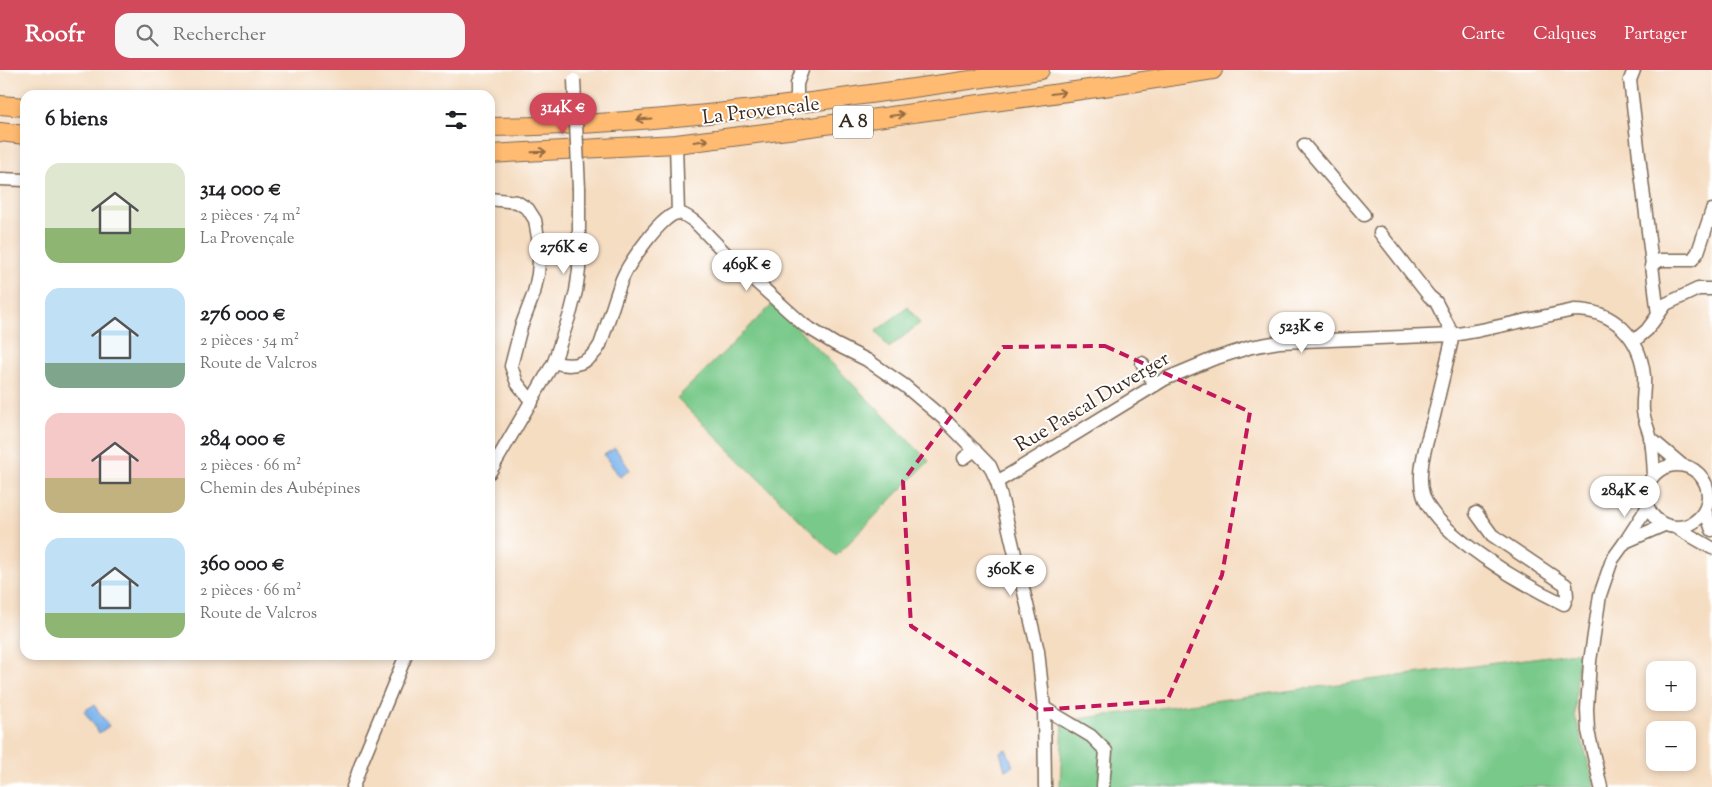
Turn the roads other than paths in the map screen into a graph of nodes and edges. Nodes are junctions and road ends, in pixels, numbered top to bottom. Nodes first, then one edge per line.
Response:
1 (802, 70) edge
2 (1003, 70) edge
3 (1040, 70) edge
4 (1213, 70) edge
5 (1634, 70) edge
6 (574, 75) edge
7 (853, 97) junction
8 (797, 104) junction
9 (0, 105) edge
10 (20, 107) edge
11 (495, 127) edge
12 (0, 132) edge
13 (20, 134) edge
14 (676, 144) junction
15 (1304, 145) dead end
16 (495, 154) edge
17 (0, 179) edge
18 (20, 180) edge
19 (495, 200) edge
20 (1712, 210) edge
21 (678, 213) junction
22 (1364, 215) dead end
23 (1380, 233) dead end
24 (1651, 266) junction
25 (1712, 289) edge
26 (1658, 315) junction
27 (1453, 335) junction
28 (1634, 341) junction
29 (554, 362) junction
30 (1142, 363) dead end
31 (1155, 385) junction
32 (532, 402) junction
33 (1650, 438) junction
34 (975, 450) junction
35 (964, 458) dead end
36 (495, 464) edge
37 (1682, 465) junction
38 (1712, 472) edge
39 (1699, 473) junction
40 (1654, 474) junction
41 (997, 482) junction
42 (1710, 495) edge
43 (1647, 508) junction
44 (1705, 510) junction
45 (1476, 513) dead end
46 (1664, 525) junction
47 (1677, 528) junction
48 (1712, 530) edge
49 (1626, 542) junction
50 (1712, 548) edge
51 (404, 660) edge
52 (1044, 708) junction
53 (1103, 786) dead end
54 (353, 787) edge
55 (1045, 787) edge
56 (1601, 787) edge

1 - 8 street
2 - 7 highway
3 - 7 highway, La Provençale / A 8
14 -> 4 highway, La Provençale / A 8
5 - 24 street
6 - 29 street, bridge
7 - 8 highway, La Provençale / A 8
8 -> 11 highway, La Provençale / A 8
9 - 10 highway
12 - 13 highway
16 -> 14 highway, La Provençale / A 8
14 - 21 street
15 - 22 street
17 - 18 street
19 - 32 street
20 - 24 street
21 - 29 street
21 - 34 street
23 - 27 street
24 - 26 street
25 - 26 street
26 - 28 street
27 - 28 street, Rue Pascal Duverger
27 - 31 street, Rue Pascal Duverger
27 - 45 street
28 - 33 street, Rue Pascal Duverger
29 - 32 street
30 - 31 street
31 - 41 street, Rue Pascal Duverger
32 - 36 street
33 - 37 street
33 - 40 street, Rue Pascal Duverger
34 - 35 street
34 - 41 street
37 - 39 street
37 - 40 street
38 - 39 street
39 - 42 street
40 - 43 street
41 - 52 street
42 - 44 street
43 - 46 street
43 - 49 street
44 - 47 street
44 - 48 street
46 - 47 street
46 - 49 street
47 - 50 street
49 - 56 street
51 - 54 street
52 - 53 street
52 - 55 street

